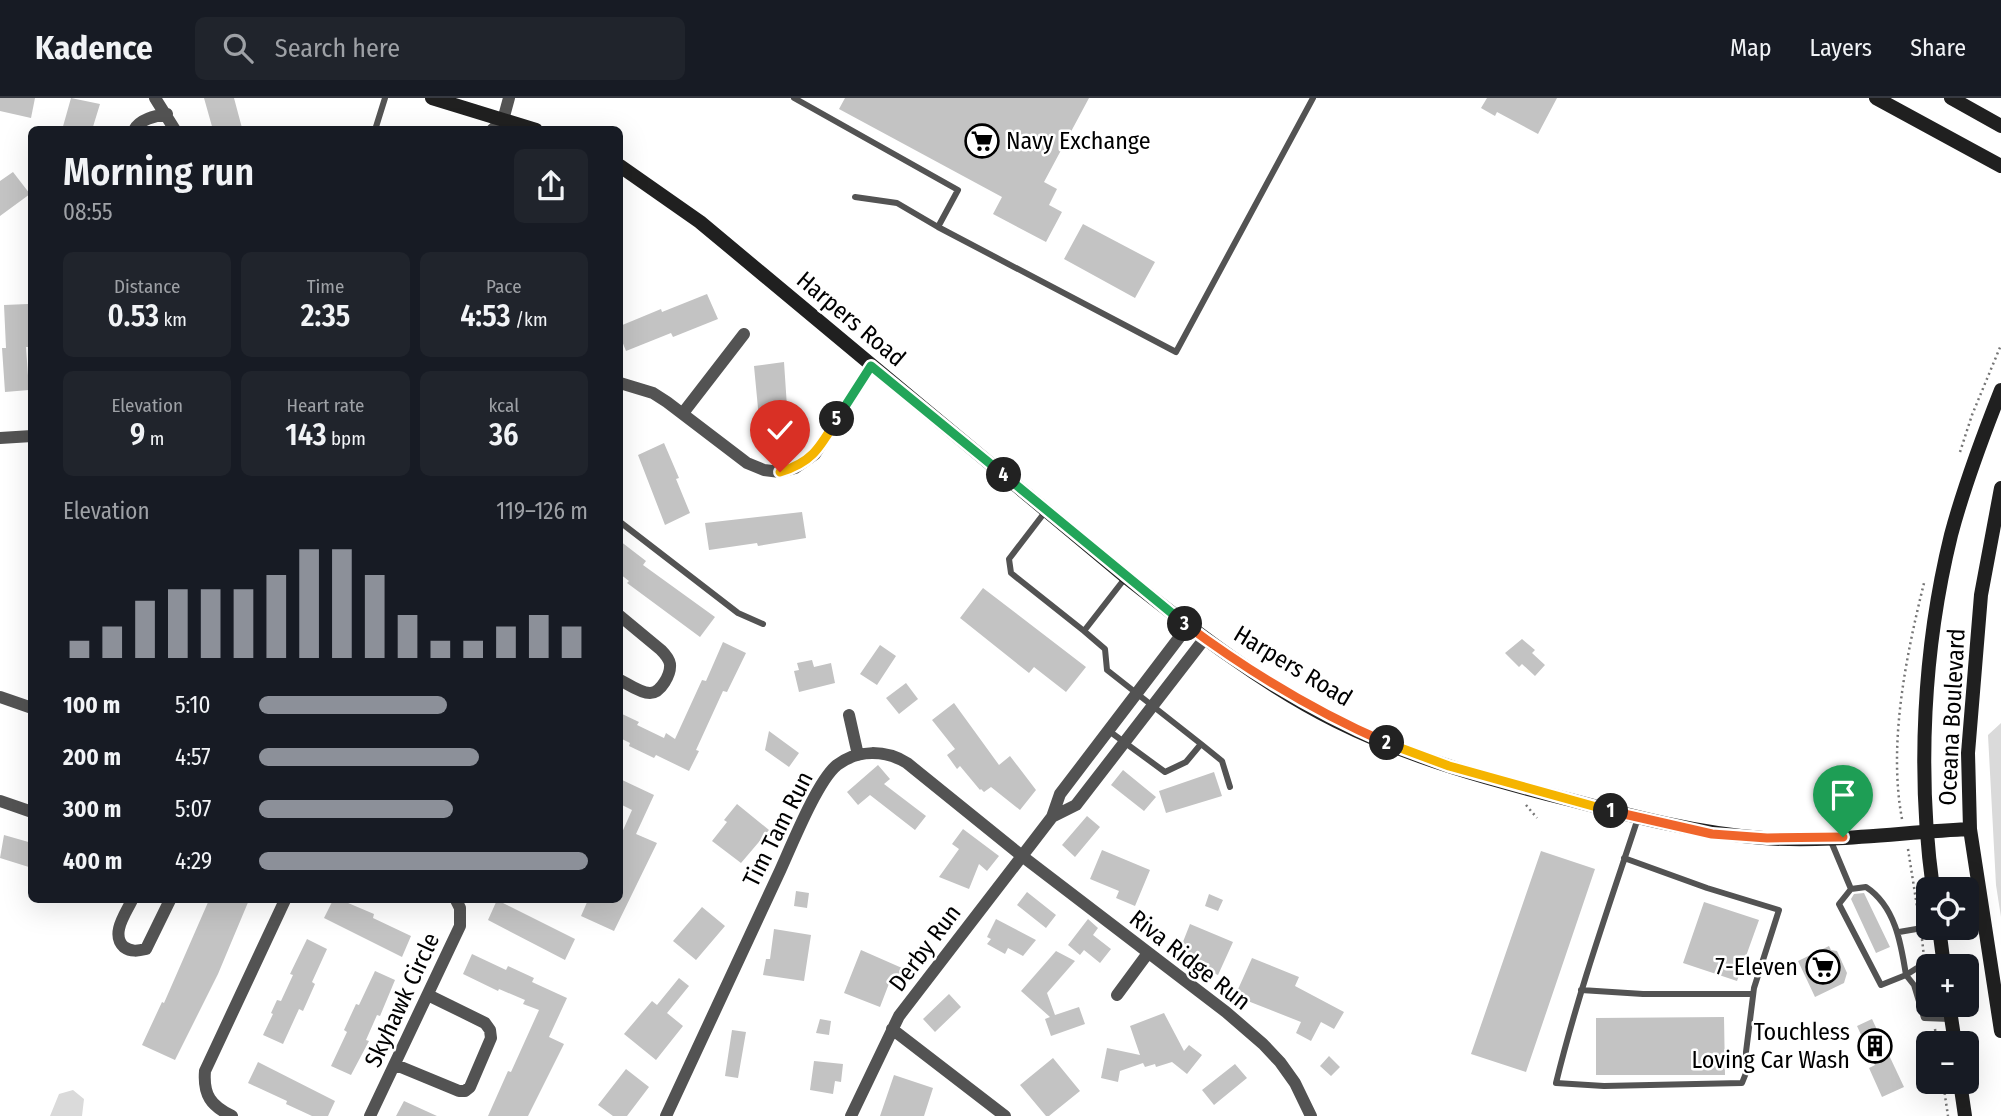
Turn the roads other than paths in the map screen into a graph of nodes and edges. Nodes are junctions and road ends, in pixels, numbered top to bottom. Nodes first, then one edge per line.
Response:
1 (155, 98) edge
2 (385, 98) edge
3 (432, 98) edge
4 (509, 98) edge
5 (794, 98) edge
6 (1313, 98) edge
7 (1876, 98) edge
8 (1951, 98) edge
9 (166, 114) junction
10 (136, 126) edge
11 (173, 126) edge
12 (376, 126) edge
13 (500, 126) edge
14 (2001, 126) edge
15 (1939, 133) junction
16 (2001, 166) edge
17 (623, 168) edge
18 (2001, 178) edge
19 (855, 197) dead end
20 (938, 227) junction
21 (744, 334) dead end
22 (871, 366) junction
23 (623, 384) edge
24 (2001, 390) edge
25 (682, 413) junction
26 (28, 436) edge
27 (0, 438) edge
28 (2001, 488) edge
29 (1046, 510) junction
30 (623, 524) edge
31 (1126, 577) junction
32 (623, 618) edge
33 (763, 624) dead end
34 (1188, 626) junction
35 (1084, 631) junction
36 (1205, 638) junction
37 (623, 682) edge
38 (1137, 694) junction
39 (0, 697) edge
40 (28, 707) edge
41 (1153, 707) junction
42 (849, 715) dead end
43 (1109, 731) junction
44 (1125, 743) junction
45 (1201, 744) junction
46 (858, 755) junction
47 (1230, 787) dead end
48 (0, 801) edge
49 (28, 811) edge
50 (1052, 817) junction
51 (1637, 818) junction
52 (1970, 829) junction
53 (1928, 831) junction
54 (1830, 837) junction
55 (1022, 856) junction
56 (1624, 858) junction
57 (1932, 877) edge
58 (1851, 889) junction
59 (131, 903) edge
60 (169, 903) edge
61 (284, 903) edge
62 (457, 903) edge
63 (1916, 928) edge
64 (1899, 932) junction
65 (1148, 953) junction
66 (1916, 969) edge
67 (1906, 975) junction
68 (1581, 990) junction
69 (1916, 992) edge
70 (428, 995) junction
71 (1117, 995) dead end
72 (1753, 995) junction
73 (892, 1030) junction
74 (2001, 1031) edge
75 (396, 1065) junction
76 (1962, 1094) edge
77 (232, 1116) edge
78 (370, 1116) edge
79 (666, 1116) edge
80 (851, 1116) edge
81 (1004, 1116) edge
82 (1311, 1116) edge
83 (1965, 1116) edge

1 - 9 street
2 - 12 lane
3 - 13 street
4 - 13 street
5 - 20 lane
6 - 20 lane
7 - 15 street
8 - 14 street
9 - 10 street
9 - 11 street
15 - 16 street
15 - 18 street
17 - 22 street, Harpers Road
19 - 20 lane
21 - 25 street
22 - 25 street
22 - 29 street, Harpers Road
23 - 25 street
24 - 53 street, Oceana Boulevard
26 - 27 street
28 - 52 street, Oceana Boulevard
29 - 31 street, Harpers Road
29 - 35 lane
30 - 33 lane
31 - 34 street, Harpers Road
31 - 35 lane
32 - 37 street
34 - 36 street, Harpers Road
34 - 38 street, Derby Run
35 - 38 lane
36 - 41 street, Derby Run
36 - 51 street, Harpers Road
38 - 41 lane
38 - 43 street, Derby Run
39 - 40 street
41 - 44 street, Derby Run
41 - 45 lane
42 - 46 street
43 - 44 lane
43 - 50 street, Derby Run
44 - 45 lane
44 - 50 street, Derby Run
45 - 47 lane
46 - 55 street
46 - 79 street, Tim Tam Run
48 - 49 street
50 - 55 street, Derby Run
51 - 54 street, Harpers Road
51 - 56 lane
52 - 53 street, Harpers Road
52 - 74 street, Oceana Boulevard
53 - 54 street, Harpers Road
53 - 57 street, Oceana Boulevard
54 - 58 lane
55 - 65 street, Riva Ridge Run
55 - 73 street, Derby Run
56 - 68 lane
56 - 72 lane
58 - 64 lane
58 - 67 lane
59 - 60 street
61 - 77 street
62 - 70 street, Skyhawk Circle
63 - 64 lane
64 - 67 lane
65 - 71 street
65 - 82 street, Riva Ridge Run
66 - 67 lane
67 - 69 lane
68 - 72 lane
68 - 72 lane
70 - 75 street, Skyhawk Circle
70 - 75 street
73 - 80 street, Derby Run
73 - 81 street
75 - 78 street, Skyhawk Circle
76 - 83 street

